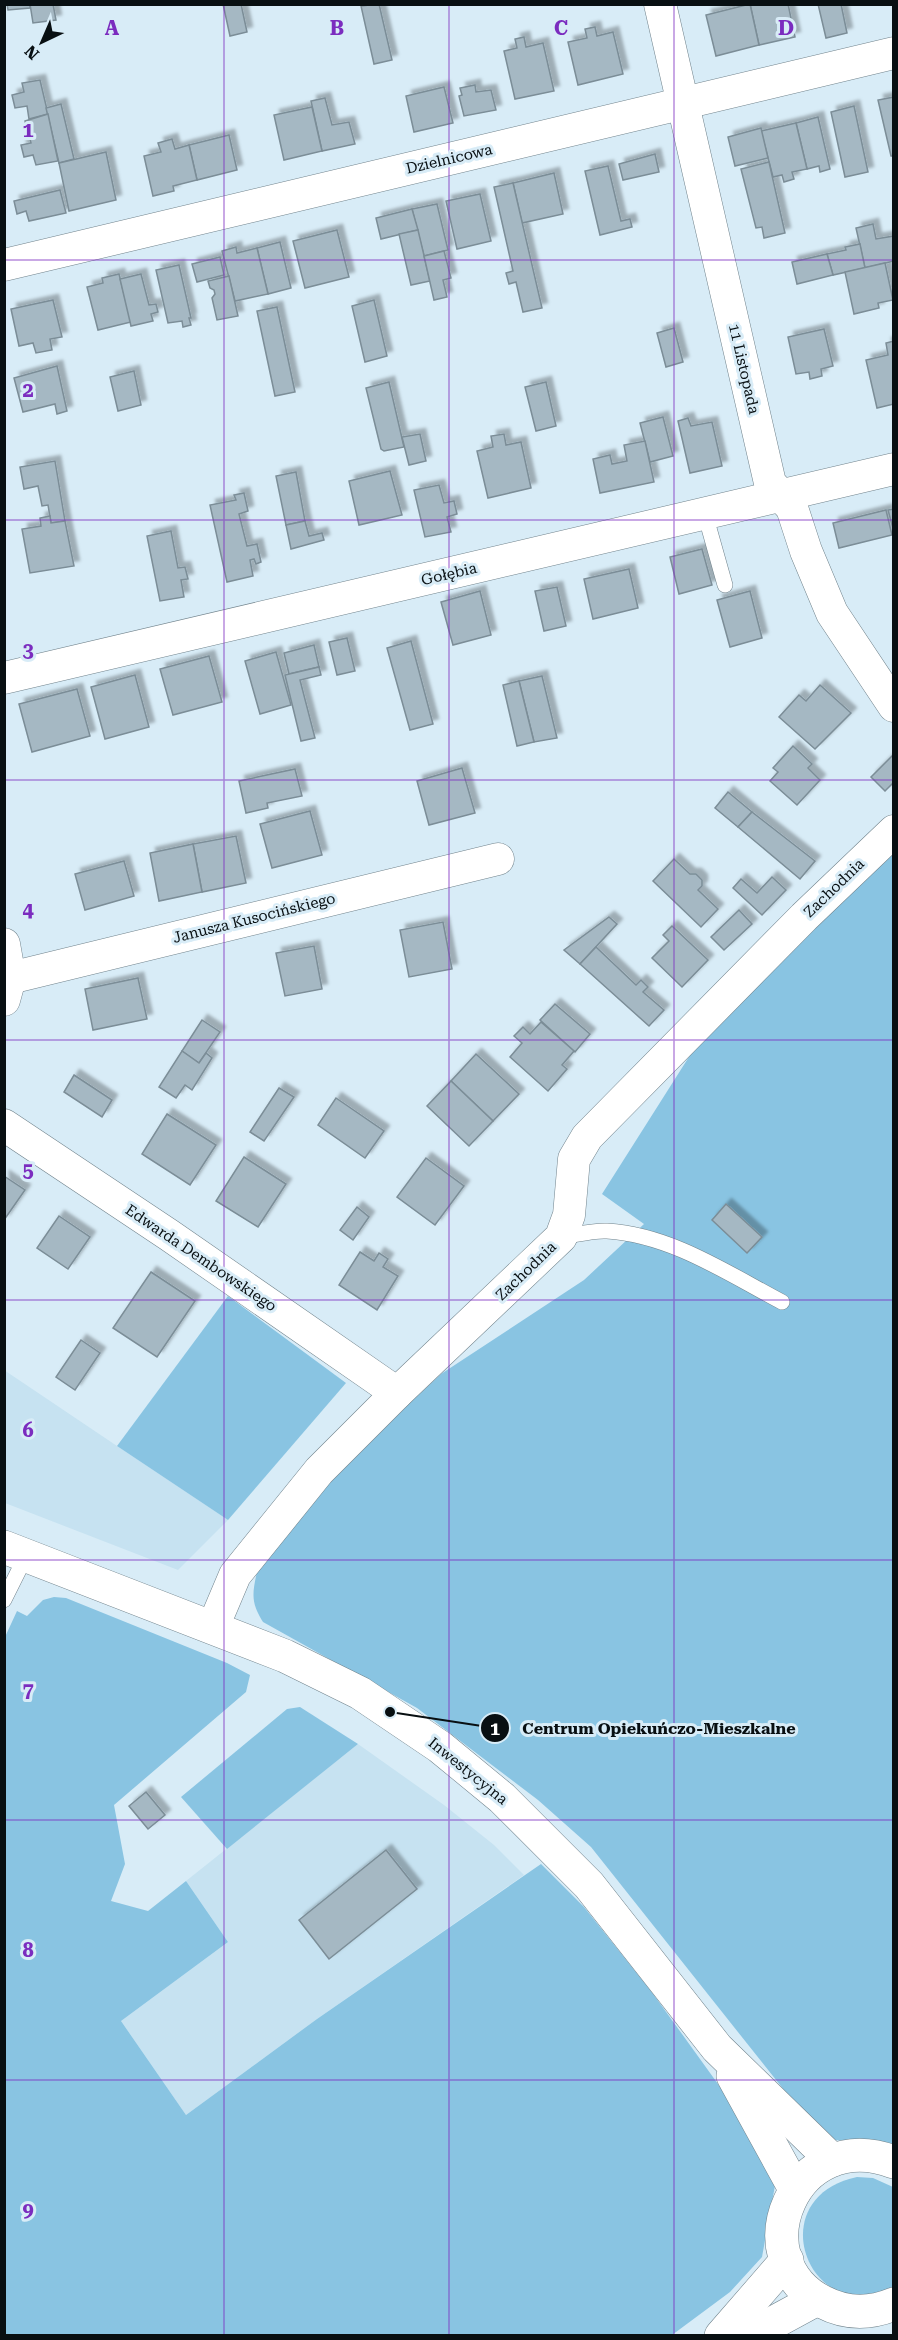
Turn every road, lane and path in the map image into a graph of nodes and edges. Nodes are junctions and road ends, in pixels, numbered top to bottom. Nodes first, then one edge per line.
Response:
1 (660, 4) edge
2 (894, 53) edge
3 (683, 103) junction
4 (4, 265) edge
5 (894, 469) edge
6 (780, 495) junction
7 (705, 514) junction
8 (725, 585) dead end
9 (4, 678) edge
10 (894, 706) edge
11 (894, 831) edge
12 (498, 859) dead end
13 (4, 944) edge
14 (7, 989) edge
15 (4, 1125) edge
16 (561, 1237) junction
17 (782, 1302) dead end
18 (397, 1393) junction
19 (15, 1551) edge
20 (4, 1600) edge
21 (213, 1627) junction
22 (717, 2048) junction
23 (832, 2160) junction
24 (894, 2162) edge
25 (795, 2189) junction
26 (787, 2260) junction
27 (817, 2299) junction
28 (889, 2311) edge
29 (721, 2336) edge
30 (749, 2336) edge

1 - 3 street, 11 Listopada
2 - 3 street, Dzielnicowa
3 - 4 street, Dzielnicowa
3 - 6 street, 11 Listopada
5 - 6 street, Gołębia
6 - 7 street, Gołębia
6 - 10 street, 11 Listopada
7 - 8 lane
7 - 9 street, Gołębia
11 - 16 street, Zachodnia
12 - 14 street, Janusza Kusocińskiego
13 - 14 street
15 - 18 street, Edwarda Dembowskiego
16 - 17 lane
16 - 18 street, Zachodnia
18 - 21 street, Zachodnia
19 - 20 lane
19 - 21 street, Inwestycyjna
21 - 22 street, Inwestycyjna
22 - 23 street, Inwestycyjna
22 - 25 street, Inwestycyjna
23 - 24 street
23 - 25 street
25 - 26 street
26 - 27 street
26 - 29 street
27 - 28 street
27 - 30 street

